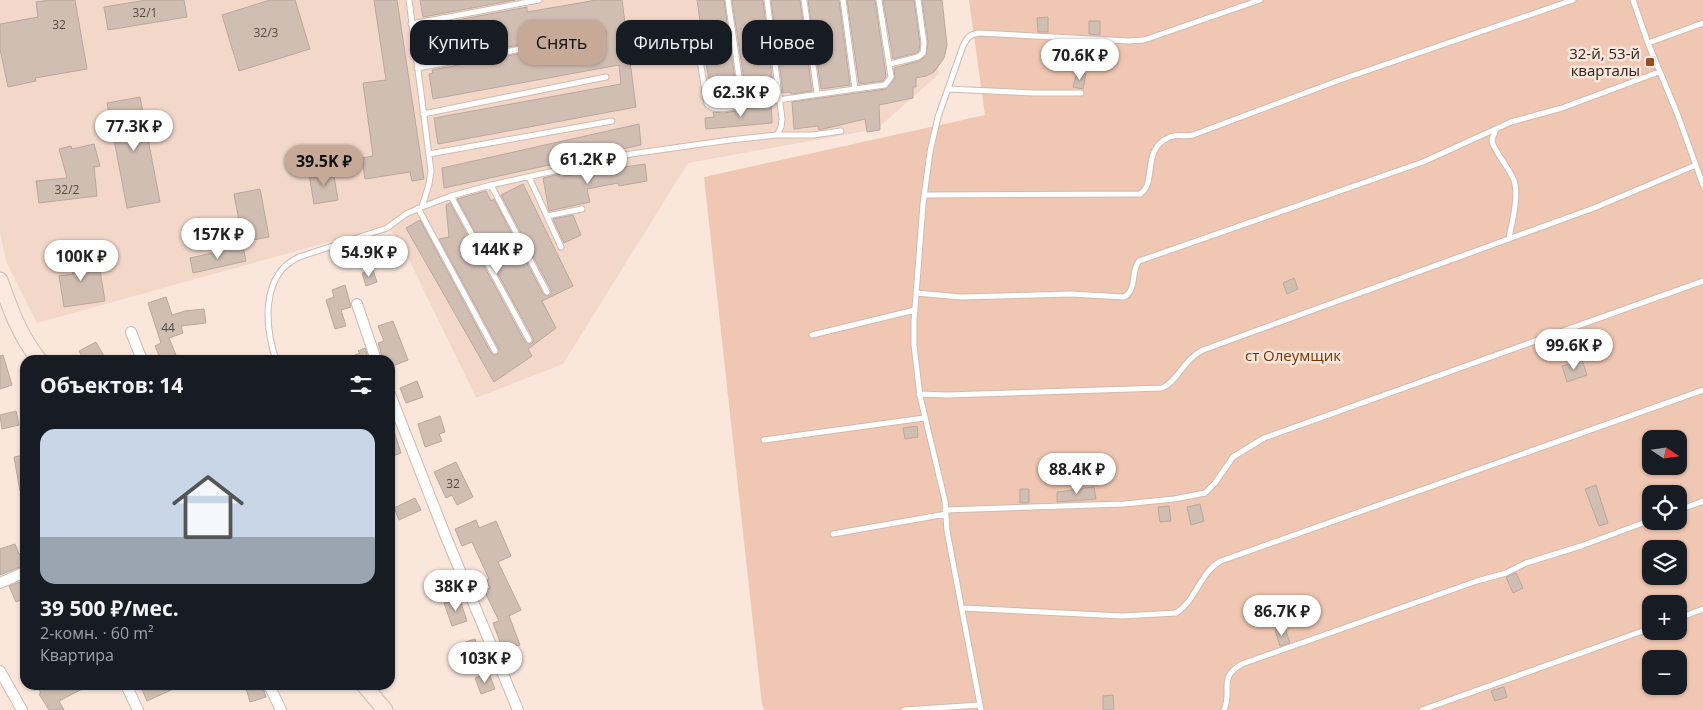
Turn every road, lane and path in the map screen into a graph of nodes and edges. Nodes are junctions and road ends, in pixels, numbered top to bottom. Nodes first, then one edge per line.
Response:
1 (409, 0) edge
2 (539, 0) edge
3 (728, 0) edge
4 (766, 0) edge
5 (804, 0) edge
6 (843, 0) edge
7 (879, 0) edge
8 (918, 0) edge
9 (1260, 0) edge
10 (1573, 0) edge
11 (1633, 0) edge
12 (411, 20) edge
13 (432, 20) edge
14 (1703, 23) edge
15 (1648, 43) junction
16 (518, 50) edge
17 (890, 64) junction
18 (417, 65) edge
19 (700, 65) edge
20 (417, 68) junction
21 (1659, 72) junction
22 (606, 77) dead end
23 (855, 89) junction
24 (948, 89) junction
25 (817, 93) junction
26 (1081, 93) dead end
27 (780, 99) junction
28 (743, 105) junction
29 (423, 114) junction
30 (612, 121) dead end
31 (1496, 129) junction
32 (841, 131) dead end
33 (777, 136) junction
34 (429, 154) junction
35 (1696, 165) junction
36 (529, 177) junction
37 (1703, 185) edge
38 (491, 186) junction
39 (924, 195) junction
40 (451, 196) junction
41 (420, 208) junction
42 (582, 209) dead end
43 (547, 216) junction
44 (1509, 238) junction
45 (562, 247) dead end
46 (0, 280) edge
47 (1703, 281) edge
48 (547, 292) dead end
49 (916, 293) junction
50 (357, 304) dead end
51 (914, 310) junction
52 (131, 332) dead end
53 (812, 336) dead end
54 (530, 340) dead end
55 (495, 351) dead end
56 (35, 355) edge
57 (140, 355) edge
58 (274, 355) edge
59 (374, 355) edge
60 (1703, 390) edge
61 (919, 394) junction
62 (395, 407) edge
63 (924, 418) junction
64 (764, 440) dead end
65 (1703, 501) edge
66 (1687, 507) edge
67 (946, 512) junction
68 (1642, 523) edge
69 (833, 534) dead end
70 (20, 574) edge
71 (0, 583) edge
72 (962, 608) junction
73 (1703, 609) edge
74 (1687, 615) edge
75 (1642, 631) edge
76 (0, 671) edge
77 (128, 690) edge
78 (271, 690) edge
79 (370, 690) edge
80 (980, 708) edge
81 (22, 710) edge
82 (138, 710) edge
83 (281, 710) edge
84 (384, 710) edge
85 (518, 710) edge
86 (904, 710) edge
87 (1224, 710) edge
88 (1422, 710) edge

1 - 12 lane
2 - 13 lane
3 - 28 lane
4 - 27 lane
5 - 25 lane
6 - 23 lane
7 - 17 lane
8 - 17 lane
9 - 24 lane
10 - 39 lane
11 - 15 lane
14 - 15 lane
15 - 21 lane
16 - 20 lane
17 - 23 lane
18 - 20 lane
19 - 28 lane
20 - 29 lane
21 - 31 lane
21 - 35 lane
22 - 29 lane
23 - 25 lane
24 - 26 lane
24 - 39 lane
25 - 27 lane
27 - 28 lane
27 - 33 lane
29 - 34 lane
30 - 34 lane
31 - 44 lane
31 - 49 lane
32 - 33 lane
33 - 36 lane
34 - 41 lane
35 - 37 lane
35 - 44 lane
36 - 38 lane
36 - 43 lane
38 - 40 lane
38 - 48 lane
39 - 49 lane
40 - 41 lane
40 - 54 lane
41 - 55 lane
41 - 58 lane
42 - 43 lane
43 - 45 lane
44 - 61 lane
46 - 56 main road
47 - 67 lane
49 - 51 lane
50 - 59 street
51 - 53 lane
51 - 61 lane
52 - 57 street
60 - 72 lane
61 - 63 lane
62 - 85 street
63 - 64 lane
63 - 67 lane
65 - 66 lane
67 - 69 lane
67 - 72 lane
68 - 87 lane
70 - 71 street
72 - 80 lane
73 - 74 lane
75 - 88 lane
76 - 81 street
77 - 82 street
78 - 83 street
79 - 84 main road
80 - 86 lane

